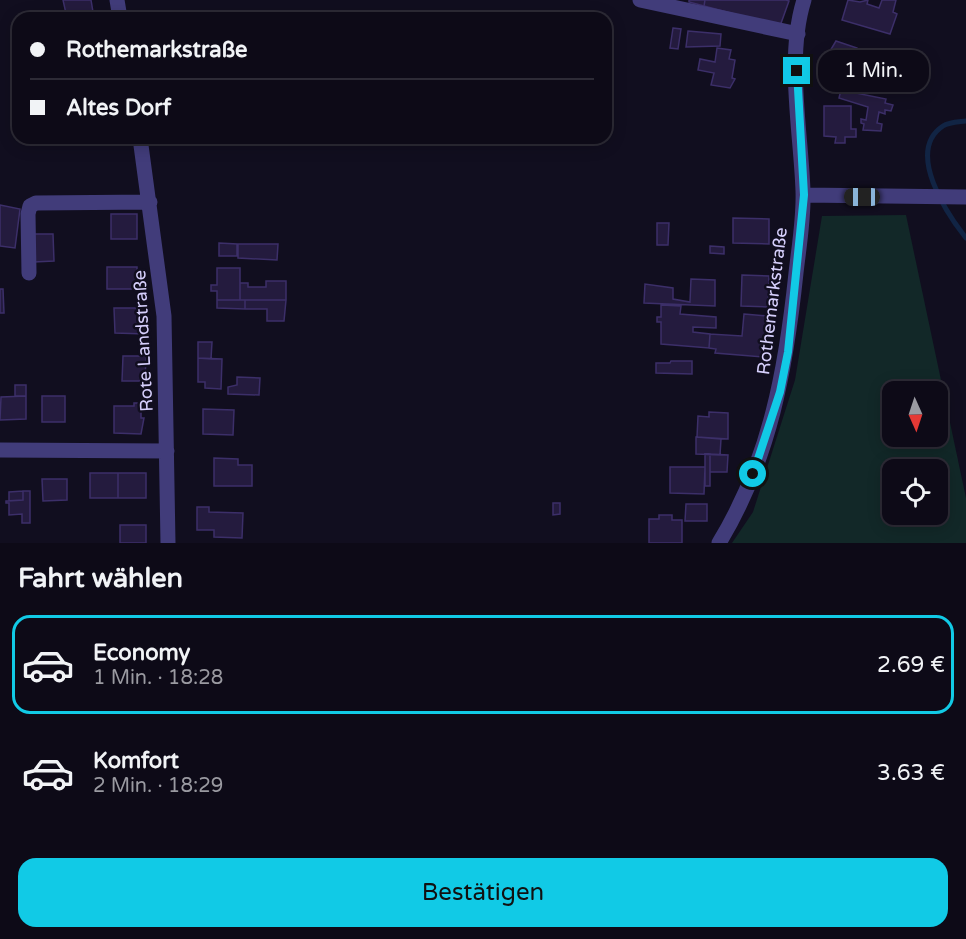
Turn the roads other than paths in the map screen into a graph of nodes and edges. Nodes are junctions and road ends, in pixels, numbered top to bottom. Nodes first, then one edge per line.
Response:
1 (640, 0) edge
2 (804, 0) edge
3 (798, 34) junction
4 (141, 144) edge
5 (804, 195) junction
6 (964, 197) edge
7 (150, 202) junction
8 (29, 273) dead end
9 (0, 450) edge
10 (167, 450) junction
11 (168, 543) edge
12 (719, 543) edge

1 - 3 street
2 - 3 street, Rothemarkstraße
3 - 5 street, Rothemarkstraße
4 - 7 street, Rote Landstraße
5 - 6 street
5 - 12 street, Rothemarkstraße
7 - 8 street
7 - 10 street, Rote Landstraße
9 - 10 street
10 - 11 street, Rote Landstraße

